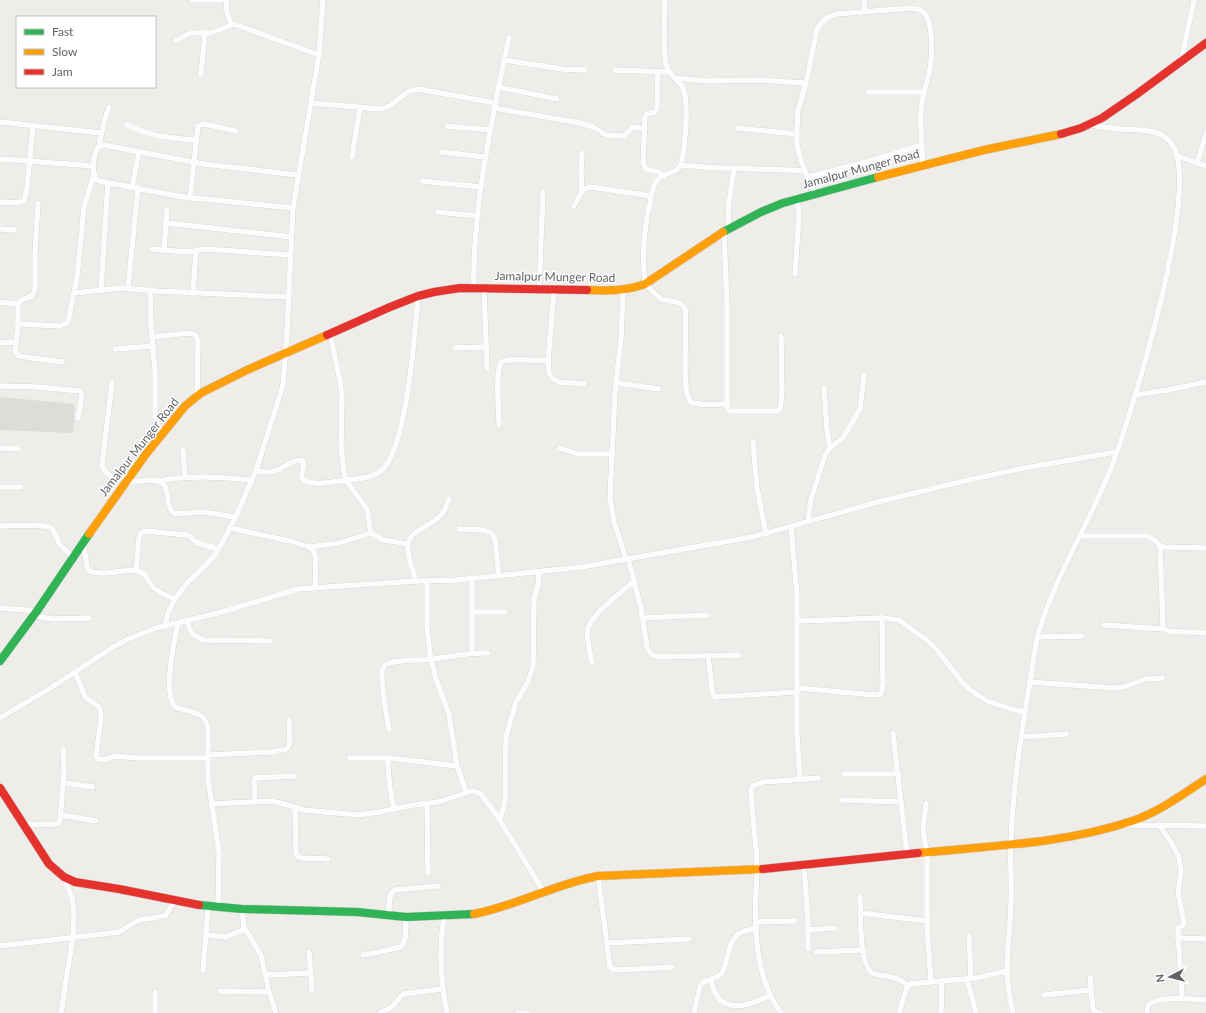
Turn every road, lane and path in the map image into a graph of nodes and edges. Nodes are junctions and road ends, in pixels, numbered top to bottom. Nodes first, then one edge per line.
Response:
1 (192, 0) edge
2 (222, 0) edge
3 (226, 0) edge
4 (323, 0) edge
5 (665, 0) edge
6 (864, 0) edge
7 (1194, 0) edge
8 (865, 11) junction
9 (231, 24) junction
10 (205, 33) junction
11 (509, 37) dead end
12 (175, 41) dead end
13 (1206, 43) edge
14 (319, 55) junction
15 (504, 60) junction
16 (1181, 62) junction
17 (584, 70) dead end
18 (615, 70) dead end
19 (658, 72) junction
20 (669, 72) junction
21 (201, 75) dead end
22 (674, 78) junction
23 (806, 84) junction
24 (498, 87) junction
25 (868, 92) dead end
26 (924, 92) junction
27 (557, 99) dead end
28 (311, 103) junction
29 (494, 106) junction
30 (109, 107) dead end
31 (360, 108) junction
32 (0, 122) edge
33 (126, 124) dead end
34 (1090, 124) junction
35 (33, 126) junction
36 (446, 126) dead end
37 (736, 128) dead end
38 (645, 129) junction
39 (490, 130) junction
40 (236, 131) dead end
41 (101, 133) junction
42 (797, 134) junction
43 (1206, 134) edge
44 (196, 140) junction
45 (922, 145) junction
46 (99, 146) junction
47 (139, 152) junction
48 (441, 152) dead end
49 (582, 153) dead end
50 (1177, 156) junction
51 (352, 157) dead end
52 (486, 157) junction
53 (0, 159) edge
54 (30, 161) junction
55 (194, 162) junction
56 (1197, 163) junction
57 (923, 164) junction
58 (682, 165) junction
59 (94, 166) junction
60 (1206, 166) edge
61 (734, 169) junction
62 (94, 174) junction
63 (298, 174) junction
64 (806, 174) junction
65 (664, 176) junction
66 (422, 180) dead end
67 (108, 182) junction
68 (135, 187) junction
69 (481, 187) junction
70 (582, 190) junction
71 (543, 192) dead end
72 (814, 194) junction
73 (651, 196) junction
74 (190, 198) junction
75 (797, 198) junction
76 (0, 202) edge
77 (38, 203) dead end
78 (574, 206) dead end
79 (293, 208) junction
80 (167, 209) dead end
81 (437, 212) dead end
82 (478, 216) junction
83 (166, 223) junction
84 (0, 229) edge
85 (15, 230) dead end
86 (726, 230) junction
87 (291, 237) junction
88 (151, 249) dead end
89 (164, 250) junction
90 (196, 250) junction
91 (290, 255) junction
92 (795, 274) dead end
93 (645, 284) junction
94 (128, 288) junction
95 (474, 288) junction
96 (484, 288) junction
97 (101, 289) junction
98 (539, 289) junction
99 (150, 290) junction
100 (554, 290) junction
101 (623, 290) junction
102 (74, 293) junction
103 (193, 293) junction
104 (418, 296) junction
105 (289, 297) junction
106 (0, 302) edge
107 (18, 304) junction
108 (18, 326) junction
109 (330, 333) junction
110 (781, 336) dead end
111 (152, 337) junction
112 (16, 342) junction
113 (0, 343) edge
114 (153, 346) junction
115 (486, 347) junction
116 (455, 348) dead end
117 (115, 349) dead end
118 (286, 352) junction
119 (548, 361) junction
120 (62, 362) dead end
121 (487, 369) dead end
122 (864, 375) dead end
123 (112, 382) dead end
124 (1206, 382) edge
125 (616, 383) junction
126 (584, 384) dead end
127 (0, 386) edge
128 (824, 388) dead end
129 (659, 389) dead end
130 (1135, 395) junction
131 (197, 396) junction
132 (727, 404) junction
133 (78, 418) dead end
134 (499, 425) dead end
135 (162, 434) junction
136 (753, 442) dead end
137 (0, 448) edge
138 (560, 448) dead end
139 (830, 448) junction
140 (18, 449) dead end
141 (183, 450) dead end
142 (1116, 452) junction
143 (612, 454) junction
144 (256, 470) junction
145 (185, 478) junction
146 (252, 480) junction
147 (346, 480) junction
148 (127, 481) junction
149 (156, 481) junction
150 (0, 487) edge
151 (21, 487) dead end
152 (450, 499) dead end
153 (235, 517) junction
154 (808, 522) junction
155 (0, 526) edge
156 (791, 526) junction
157 (230, 528) junction
158 (459, 529) dead end
159 (371, 534) junction
160 (766, 534) junction
161 (1080, 536) junction
162 (83, 542) junction
163 (408, 544) junction
164 (309, 546) junction
165 (1160, 546) junction
166 (1206, 548) edge
167 (218, 549) junction
168 (73, 557) junction
169 (627, 559) junction
170 (136, 571) junction
171 (539, 572) junction
172 (499, 575) junction
173 (472, 578) junction
174 (416, 581) junction
175 (427, 581) junction
176 (634, 581) junction
177 (315, 588) junction
178 (175, 599) junction
179 (0, 608) edge
180 (471, 612) junction
181 (506, 612) dead end
182 (35, 614) junction
183 (707, 615) dead end
184 (89, 618) dead end
185 (642, 618) junction
186 (882, 618) junction
187 (187, 621) junction
188 (798, 621) junction
189 (178, 623) junction
190 (1104, 625) dead end
191 (165, 626) junction
192 (1165, 629) junction
193 (1206, 633) edge
194 (1082, 636) dead end
195 (1038, 637) junction
196 (270, 641) dead end
197 (472, 653) junction
198 (488, 653) dead end
199 (740, 655) dead end
200 (708, 656) junction
201 (431, 659) junction
202 (0, 662) edge
203 (592, 663) dead end
204 (75, 672) junction
205 (1163, 678) dead end
206 (1030, 682) junction
207 (797, 690) junction
208 (1025, 712) junction
209 (0, 718) edge
210 (289, 720) dead end
211 (389, 729) dead end
212 (893, 733) dead end
213 (1067, 734) dead end
214 (1022, 737) junction
215 (63, 749) dead end
216 (208, 757) junction
217 (350, 758) dead end
218 (388, 758) junction
219 (457, 766) junction
220 (844, 774) dead end
221 (898, 774) junction
222 (295, 776) dead end
223 (819, 778) dead end
224 (800, 779) junction
225 (1206, 780) edge
226 (63, 783) junction
227 (93, 787) dead end
228 (0, 788) edge
229 (466, 792) junction
230 (842, 800) dead end
231 (255, 801) junction
232 (901, 802) junction
233 (427, 803) junction
234 (926, 803) dead end
235 (210, 804) junction
236 (295, 808) junction
237 (394, 809) junction
238 (61, 815) junction
239 (500, 820) junction
240 (96, 821) dead end
241 (1122, 824) junction
242 (1159, 825) junction
243 (23, 826) junction
244 (1206, 826) edge
245 (1011, 844) junction
246 (926, 853) junction
247 (907, 854) junction
248 (328, 859) dead end
249 (804, 866) junction
250 (757, 870) junction
251 (428, 873) dead end
252 (598, 876) junction
253 (65, 880) junction
254 (438, 886) dead end
255 (544, 892) junction
256 (860, 897) dead end
257 (175, 901) junction
258 (208, 907) junction
259 (218, 907) junction
260 (242, 909) junction
261 (861, 913) junction
262 (389, 916) junction
263 (444, 916) junction
264 (406, 917) junction
265 (795, 921) dead end
266 (927, 921) junction
267 (756, 925) junction
268 (835, 928) dead end
269 (245, 929) junction
270 (808, 930) junction
271 (206, 935) junction
272 (969, 935) dead end
273 (73, 936) junction
274 (1178, 938) junction
275 (689, 939) dead end
276 (1206, 939) edge
277 (607, 943) junction
278 (0, 946) edge
279 (808, 949) dead end
280 (863, 950) junction
281 (309, 952) dead end
282 (816, 952) dead end
283 (363, 955) dead end
284 (672, 967) dead end
285 (203, 971) dead end
286 (1007, 971) junction
287 (311, 973) junction
288 (266, 975) junction
289 (1090, 977) dead end
290 (711, 978) junction
291 (969, 979) junction
292 (942, 980) junction
293 (932, 981) junction
294 (908, 985) junction
295 (442, 989) junction
296 (1091, 990) junction
297 (220, 991) dead end
298 (155, 992) dead end
299 (269, 992) junction
300 (312, 992) dead end
301 (770, 995) junction
302 (1044, 995) dead end
303 (1182, 999) junction
304 (1206, 1000) edge
305 (61, 1013) edge
306 (156, 1013) edge
307 (276, 1013) edge
308 (380, 1013) edge
309 (447, 1013) edge
310 (518, 1013) edge
311 (527, 1013) edge
312 (694, 1013) edge
313 (781, 1013) edge
314 (899, 1013) edge
315 (941, 1013) edge
316 (976, 1013) edge
317 (1013, 1013) edge
318 (1101, 1013) edge
319 (1146, 1013) edge

1 - 2 street
3 - 9 street
4 - 14 street
5 - 20 street
6 - 8 street
7 - 16 street
8 - 23 street
8 - 26 street
9 - 10 street
9 - 14 street
10 - 12 street
10 - 21 street
11 - 15 street
13 - 16 street, Jamalpur Munger Road
14 - 28 street
15 - 17 street
15 - 24 street
16 - 34 street, Jamalpur Munger Road
18 - 19 street
19 - 20 street
19 - 38 street
20 - 22 street
22 - 23 street
22 - 58 street
23 - 42 street
24 - 27 street
24 - 29 street
25 - 26 street
26 - 45 street
28 - 31 street
28 - 63 street
29 - 31 street
29 - 38 street
29 - 39 street
30 - 41 street
31 - 51 street
32 - 35 street
33 - 44 street
34 - 50 street
34 - 57 street, Jamalpur Munger Road
35 - 41 street
35 - 54 street
36 - 39 street
37 - 42 street
38 - 65 street
39 - 52 street
40 - 44 street
41 - 46 street
42 - 64 street
43 - 56 street
44 - 55 street
45 - 57 street
45 - 64 street
46 - 47 street
46 - 59 street
47 - 55 street
47 - 68 street
48 - 52 street
49 - 70 street
50 - 56 street
50 - 130 street
52 - 69 street
53 - 54 street
54 - 59 street
54 - 76 street
55 - 63 street
55 - 74 street
56 - 60 street
57 - 72 street, Jamalpur Munger Road
58 - 61 street
58 - 65 street
59 - 62 street
61 - 64 street
61 - 86 street
62 - 67 street
62 - 102 street
63 - 79 street
64 - 72 street
65 - 73 street
66 - 69 street
67 - 68 street
67 - 97 street
68 - 74 street
68 - 94 street
69 - 82 street
70 - 73 street
70 - 78 street
71 - 98 street
72 - 75 street, Jamalpur Munger Road
73 - 93 street
74 - 79 street
75 - 86 street, Jamalpur Munger Road
75 - 92 street
77 - 107 street
79 - 87 street
80 - 83 street
81 - 82 street
82 - 95 street
83 - 87 street
83 - 89 street
84 - 85 street
86 - 93 street, Jamalpur Munger Road
86 - 132 street
87 - 91 street
88 - 89 street
89 - 90 street
90 - 91 street
90 - 103 street
91 - 105 street
93 - 101 street, Jamalpur Munger Road
93 - 132 street
94 - 97 street
94 - 99 street
95 - 96 street, Jamalpur Munger Road
95 - 104 street, Jamalpur Munger Road
96 - 98 street, Jamalpur Munger Road
96 - 115 street
97 - 102 street
98 - 100 street, Jamalpur Munger Road
99 - 103 street
99 - 111 street
100 - 101 street, Jamalpur Munger Road
100 - 119 street
101 - 125 street
102 - 108 street
103 - 105 street
104 - 109 street, Jamalpur Munger Road
104 - 147 street
105 - 118 street
106 - 107 street
107 - 108 street
108 - 112 street
109 - 118 street, Jamalpur Munger Road
109 - 147 street
110 - 132 street
111 - 114 street
111 - 131 street
112 - 113 street
112 - 120 street
114 - 117 street
114 - 135 street
115 - 116 street
115 - 121 street
118 - 131 street, Jamalpur Munger Road
118 - 144 street
119 - 126 street
119 - 134 street
122 - 139 street
123 - 148 street
124 - 130 street
125 - 129 street
125 - 143 street
127 - 133 street
128 - 139 street
130 - 142 street
131 - 135 street, Jamalpur Munger Road
135 - 148 street, Jamalpur Munger Road
136 - 160 street
137 - 140 street
138 - 143 street
139 - 154 street
141 - 145 street
142 - 154 street
142 - 161 street
143 - 169 street
144 - 146 street
144 - 147 street
145 - 146 street
145 - 149 street
146 - 153 street
147 - 159 street
148 - 149 street
148 - 162 street, Jamalpur Munger Road
149 - 153 street
150 - 151 street
152 - 163 street
153 - 157 street
154 - 156 street
155 - 168 street
156 - 160 street
156 - 188 street
157 - 164 street
157 - 167 street
158 - 172 street
159 - 163 street
159 - 164 street
160 - 169 street
161 - 165 street
161 - 195 street
162 - 168 street, Jamalpur Munger Road
162 - 170 street
163 - 174 street
164 - 177 street
165 - 166 street
165 - 192 street
167 - 170 street
167 - 178 street
168 - 182 street, Jamalpur Munger Road
169 - 171 street
169 - 176 street
170 - 178 street
171 - 172 street
171 - 239 street
172 - 173 street
173 - 175 street
173 - 180 street
174 - 175 street
174 - 177 street
175 - 201 street
176 - 185 street
176 - 203 street
177 - 187 street
178 - 191 street
179 - 182 street
180 - 181 street
180 - 197 street
182 - 184 street
182 - 202 street, Jamalpur Munger Road
183 - 185 street
185 - 200 street
186 - 188 street
186 - 207 street
186 - 208 street
187 - 189 street
187 - 196 street
188 - 207 street
189 - 191 street
189 - 216 street
190 - 192 street
191 - 204 street
192 - 193 street
194 - 195 street
195 - 206 street
197 - 198 street
197 - 201 street
199 - 200 street
200 - 207 street
201 - 211 street
201 - 219 street
204 - 209 street
204 - 216 street
205 - 206 street
206 - 208 street
207 - 224 street
208 - 214 street
210 - 216 street
212 - 221 street
213 - 214 street
214 - 245 street
215 - 226 street
216 - 235 street
217 - 218 street
218 - 219 street
218 - 237 street
219 - 229 street
220 - 221 street
221 - 232 street
222 - 231 street
223 - 224 street
224 - 250 street
225 - 241 street
226 - 227 street
226 - 238 street
228 - 243 street
229 - 233 street
229 - 239 street
230 - 232 street
231 - 235 street
231 - 236 street
232 - 247 street
233 - 237 street
233 - 251 street
234 - 246 street
235 - 259 street
236 - 237 street
236 - 248 street
238 - 240 street
238 - 243 street
239 - 255 street
241 - 242 street
241 - 245 street
242 - 244 street
242 - 274 street
243 - 253 street
245 - 246 street
245 - 286 street
246 - 247 street
246 - 266 street
247 - 249 street
249 - 250 street
249 - 270 street
250 - 252 street
250 - 267 street
252 - 255 street
252 - 277 street
253 - 257 street
253 - 273 street
254 - 262 street
255 - 263 street
256 - 261 street
257 - 258 street
257 - 273 street
258 - 259 street
258 - 271 street
259 - 260 street
260 - 262 street
260 - 269 street
261 - 266 street
261 - 280 street
262 - 264 street
263 - 264 street
263 - 295 street
264 - 283 street
265 - 267 street
266 - 293 street
267 - 290 street
267 - 301 street
268 - 270 street
269 - 271 street
269 - 288 street
270 - 279 street
271 - 285 street
272 - 291 street
273 - 278 street
273 - 305 street
274 - 276 street
274 - 303 street
275 - 277 street
277 - 284 street
280 - 282 street
280 - 294 street
281 - 287 street
286 - 291 street
286 - 317 street
287 - 288 street
287 - 300 street
288 - 299 street
289 - 296 street
290 - 301 street
290 - 312 street
291 - 292 street
291 - 316 street
292 - 293 street
292 - 315 street
293 - 294 street
294 - 314 street
295 - 308 street
295 - 309 street
296 - 302 street
296 - 318 street
297 - 299 street
298 - 306 street
299 - 307 street
301 - 313 street
303 - 304 street
303 - 319 street
310 - 311 street

